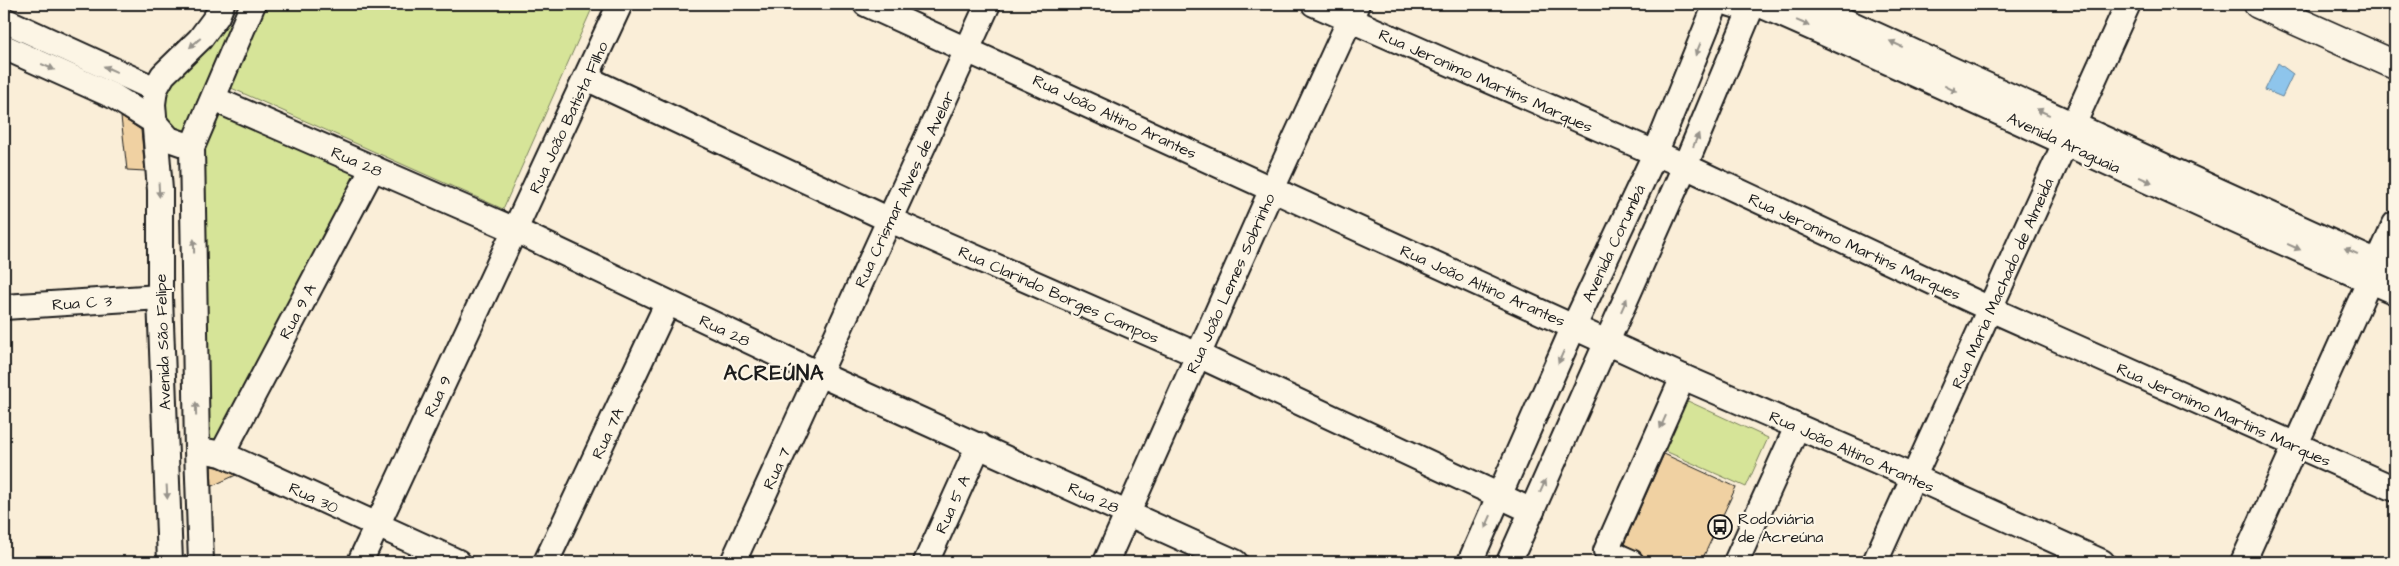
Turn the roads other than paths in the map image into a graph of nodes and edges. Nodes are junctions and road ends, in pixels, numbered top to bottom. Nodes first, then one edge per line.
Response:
1 (253, 4) edge
2 (620, 4) edge
3 (866, 4) edge
4 (988, 4) edge
5 (1314, 4) edge
6 (1716, 4) edge
7 (1750, 4) edge
8 (1808, 4) edge
9 (2128, 4) edge
10 (2258, 4) edge
11 (220, 10) edge
12 (1353, 12) edge
13 (4, 20) edge
14 (242, 28) junction
15 (4, 47) edge
16 (968, 49) junction
17 (1915, 63) junction
18 (2395, 65) edge
19 (586, 78) junction
20 (154, 89) junction
21 (214, 99) junction
22 (153, 121) junction
23 (2069, 135) junction
24 (192, 147) junction
25 (1654, 154) junction
26 (1685, 166) junction
27 (373, 168) junction
28 (1272, 189) junction
29 (890, 220) junction
30 (2395, 224) edge
31 (515, 230) junction
32 (2380, 272) edge
33 (2395, 292) edge
34 (160, 297) junction
35 (667, 304) junction
36 (4, 307) edge
37 (1990, 310) junction
38 (1574, 326) junction
39 (1608, 342) junction
40 (1198, 355) junction
41 (819, 374) junction
42 (1683, 377) junction
43 (1797, 427) junction
44 (979, 446) junction
45 (2295, 446) junction
46 (165, 450) junction
47 (197, 450) junction
48 (222, 454) junction
49 (1914, 477) junction
50 (2395, 490) edge
51 (1500, 495) junction
52 (1532, 511) junction
53 (1129, 512) junction
54 (376, 526) junction
55 (170, 562) edge
56 (202, 562) edge
57 (360, 562) edge
58 (458, 562) edge
59 (546, 562) edge
60 (733, 562) edge
61 (926, 562) edge
62 (1106, 562) edge
63 (1235, 562) edge
64 (1470, 562) edge
65 (1509, 562) edge
66 (1631, 562) edge
67 (1736, 562) edge
68 (1875, 562) edge
69 (2102, 562) edge
70 (2243, 562) edge

1 - 14 street, Avenida São Felipe
2 - 19 street, Rua João Batista Filho
3 - 16 street, Rua João Altino Arantes
4 - 16 street, Rua Crismar Alves de Avelar
5 - 12 street, Rua Jeronimo Martins Marques
6 -> 25 street, Avenida Corumbá
7 -> 17 street, Avenida Araguaia
26 -> 7 street, Avenida Corumbá
17 -> 8 street, Avenida Araguaia
9 - 23 street, Rua Maria Machado de Almeida
10 - 18 main road
11 - 14 street
11 -> 20 street
12 - 25 street, Rua Jeronimo Martins Marques
12 - 28 street, Rua João Lemes Sobrinho
20 -> 13 street
14 - 21 street, Avenida São Felipe
15 -> 22 street
16 - 28 street, Rua João Altino Arantes
16 - 29 street, Rua Crismar Alves de Avelar
17 - 23 street, Avenida Araguaia
19 - 29 street, Rua Clarindo Borges Campos
19 - 31 street, Rua João Batista Filho
20 - 22 street, Avenida São Felipe
21 - 24 street, Avenida São Felipe
21 - 27 street, Rua 28
22 - 24 street
22 -> 34 street, Avenida São Felipe
23 - 32 street, Avenida Araguaia
23 - 37 street, Rua Maria Machado de Almeida
47 -> 24 street, Avenida São Felipe
25 - 26 street, Rua Jeronimo Martins Marques
25 - 38 street, Avenida Corumbá
26 - 37 street, Rua Jeronimo Martins Marques
39 -> 26 street, Avenida Corumbá
27 - 31 street, Rua 28
27 - 48 street, Rua 9 A
28 - 38 street, Rua João Altino Arantes
28 - 40 street, Rua João Lemes Sobrinho
29 - 40 street, Rua Clarindo Borges Campos
29 - 41 street, Rua Crismar Alves de Avelar
30 - 32 street
31 - 35 street, Rua 28
31 - 54 street, Rua 9
32 - 33 street, Avenida Araguaia
32 - 45 street
34 - 36 street, Rua C 3
34 - 46 street, Avenida São Felipe
35 - 41 street, Rua 28
35 - 59 street, Rua 7A
37 - 45 street, Rua Jeronimo Martins Marques
37 - 49 street, Rua Maria Machado de Almeida
38 - 39 street, Rua João Altino Arantes
38 -> 51 street, Avenida Corumbá
39 - 42 street, Rua João Altino Arantes
52 -> 39 street, Avenida Corumbá
40 - 51 street, Rua Clarindo Borges Campos
40 - 53 street, Rua João Lemes Sobrinho
41 - 44 street, Rua 28
41 - 60 street, Rua 7
42 - 43 street, Rua João Altino Arantes
42 -> 66 street
43 - 49 street, Rua João Altino Arantes
43 - 67 street
44 - 53 street, Rua 28
44 - 61 street, Rua 5 A
45 - 50 street, Rua Jeronimo Martins Marques
45 - 70 street
46 - 47 street, Rua 30
46 -> 55 street, Avenida São Felipe
47 - 48 street, Rua 30
47 - 56 street, Avenida São Felipe
48 - 54 street, Rua 30
49 - 68 street, Rua Maria Machado de Almeida
49 - 69 street, Rua João Altino Arantes
51 - 52 street, Rua Clarindo Borges Campos
51 -> 64 street, Avenida Corumbá
52 - 65 street, Avenida Corumbá
53 - 62 street, Rua João Lemes Sobrinho
53 - 63 street, Rua 28
54 - 57 street, Rua 9
54 - 58 street, Rua 30

